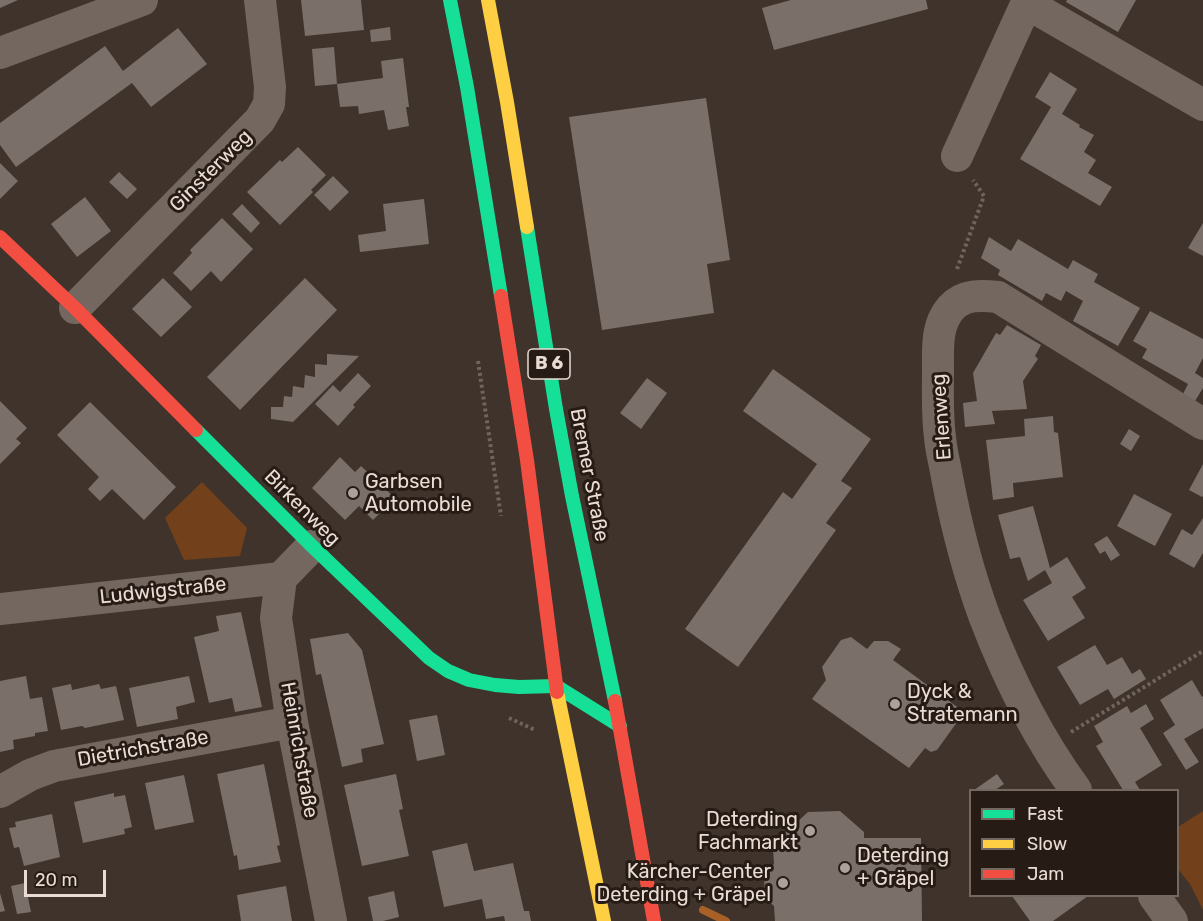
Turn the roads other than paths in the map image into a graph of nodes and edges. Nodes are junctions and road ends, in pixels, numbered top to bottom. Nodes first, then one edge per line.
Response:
1 (142, 0) edge
2 (260, 0) edge
3 (450, 0) edge
4 (488, 0) edge
5 (1027, 2) edge
6 (0, 53) edge
7 (1203, 105) edge
8 (957, 156) road end
9 (0, 237) edge
10 (75, 308) junction
11 (1203, 424) edge
12 (312, 546) junction
13 (281, 578) junction
14 (0, 609) edge
15 (556, 686) junction
16 (292, 722) junction
17 (620, 726) junction
18 (1075, 789) edge
19 (0, 792) edge
20 (1155, 897) edge
21 (331, 921) edge
22 (604, 921) edge
23 (654, 921) edge
24 (1172, 921) edge

1 - 6 street
2 - 10 street, Ginsterweg
3 - 15 main road, B 6
4 - 17 main road, Bremer Straße / B 6
5 - 7 street
5 - 8 street
9 - 10 main road, Birkenweg
10 - 12 main road, Birkenweg
11 - 18 street, Erlenweg
12 - 13 street
12 - 15 main road, Birkenweg
13 - 14 street, Ludwigstraße
13 - 16 street, Heinrichstraße
15 - 17 main road
15 - 22 main road, B 6
16 - 19 street, Dietrichstraße
16 - 21 street, Heinrichstraße
17 - 23 main road, Bremer Straße / B 6
20 - 24 street

